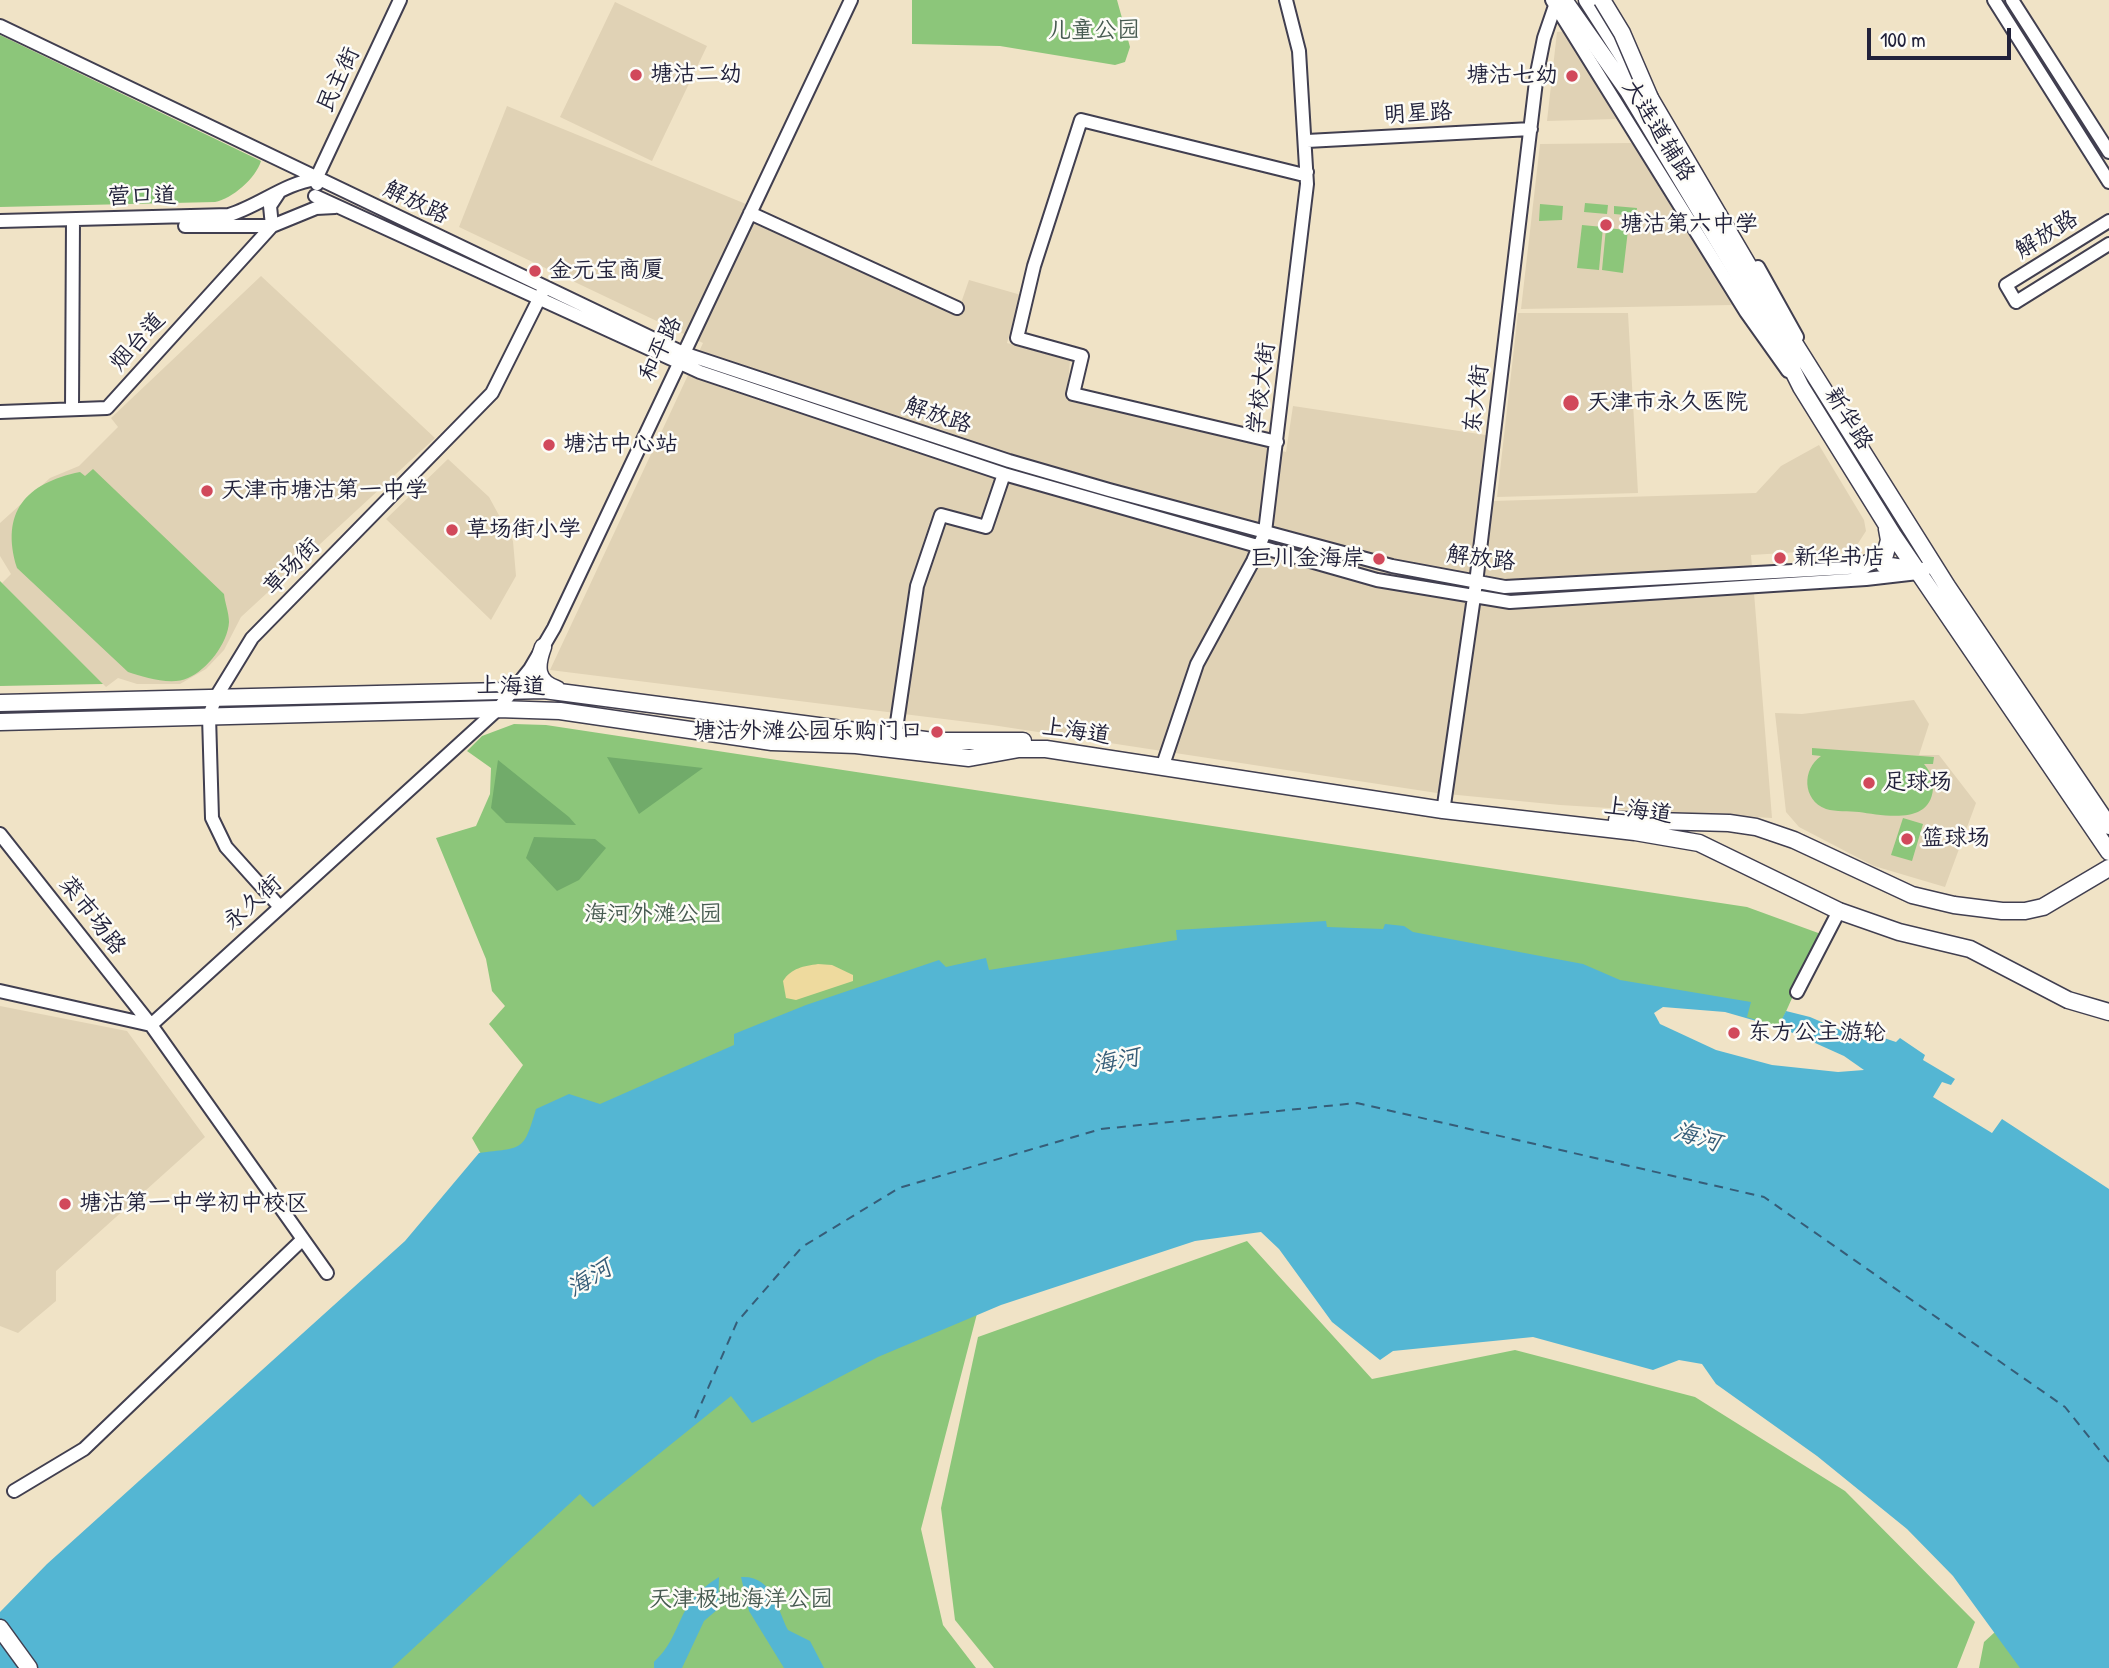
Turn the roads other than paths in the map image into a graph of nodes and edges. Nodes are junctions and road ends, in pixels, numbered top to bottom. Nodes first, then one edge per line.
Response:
1 (400, 0) edge
2 (851, 0) edge
3 (1286, 0) edge
4 (1587, 0) edge
5 (1595, 0) edge
6 (1602, 0) edge
7 (1994, 0) edge
8 (2012, 0) edge
9 (1557, 1) edge
10 (0, 26) edge
11 (1650, 98) junction
12 (1531, 129) junction
13 (1307, 141) junction
14 (2109, 152) edge
15 (1307, 172) junction
16 (317, 178) junction
17 (2109, 182) edge
18 (280, 192) junction
19 (315, 196) junction
20 (343, 209) junction
21 (750, 213) junction
22 (292, 218) junction
23 (0, 221) edge
24 (2109, 222) edge
25 (73, 224) junction
26 (272, 226) junction
27 (0, 229) edge
28 (2109, 244) edge
29 (542, 293) junction
30 (957, 308) dead end
31 (1782, 336) junction
32 (676, 358) junction
33 (1817, 378) junction
34 (1801, 387) junction
35 (72, 409) junction
36 (0, 412) edge
37 (1277, 442) junction
38 (1004, 474) junction
39 (1882, 517) junction
40 (1265, 532) junction
41 (1258, 548) junction
42 (1919, 564) junction
43 (1857, 568) junction
44 (1884, 571) junction
45 (1476, 583) junction
46 (1941, 592) junction
47 (1474, 598) junction
48 (543, 647) junction
49 (513, 689) junction
50 (567, 691) junction
51 (0, 696) edge
52 (216, 697) junction
53 (48, 702) junction
54 (0, 703) edge
55 (498, 709) junction
56 (209, 716) junction
57 (48, 721) junction
58 (0, 722) edge
59 (0, 728) edge
60 (895, 736) junction
61 (1164, 762) junction
62 (1444, 805) junction
63 (2109, 826) edge
64 (0, 834) edge
65 (2107, 848) edge
66 (2102, 872) edge
67 (279, 906) junction
68 (1839, 911) junction
69 (0, 991) edge
70 (1797, 992) dead end
71 (2109, 1012) edge
72 (152, 1025) junction
73 (303, 1239) junction
74 (327, 1273) dead end
75 (14, 1491) dead end
76 (0, 1628) edge
77 (0, 1646) edge
78 (16, 1668) edge
79 (29, 1668) edge

1 - 16 street, 民主街
2 - 21 street, 和平路
3 - 13 street, 学校大街
4 - 11 main road, 新华路, bridge
5 - 33 street, 大连道辅路
6 - 11 main road, bridge
7 - 17 street
8 - 14 street
9 - 12 street, 东大街
9 - 31 main road, 新华路
9 - 34 street, 大连道辅路
10 - 16 street, 解放路
11 - 31 main road, 新华路
12 - 13 street, 明星路
12 - 45 street, 东大街
13 - 15 street, 学校大街
15 - 37 street, 学校大街
15 - 37 street
16 - 18 street, 营口道
16 - 19 street, 民主街
16 - 29 street, 解放路
18 - 25 street, 营口道
18 - 26 street
19 - 20 street, 解放路
19 - 22 street
20 - 22 street
20 - 29 street, 解放路
21 - 30 street
21 - 32 street, 和平路
22 - 26 street
23 - 25 street, 营口道
24 - 28 street, 解放路
25 - 26 street, 营口道
25 - 27 street, 营口道
25 - 35 street
26 - 35 street, 烟台道
29 - 32 street, 解放路
29 - 32 street, 解放路
29 - 52 street, 草场街
31 - 33 main road, 新华路
31 - 34 main road, 新华路
32 - 38 street, 解放路
32 - 40 street, 解放路
32 - 48 street, 和平路
33 - 42 main road, 新华路
34 - 39 main road, 新华路
35 - 36 street, 烟台道
37 - 40 street, 学校大街
38 - 41 street, 解放路
38 - 60 street
39 - 42 main road, 新华路
39 - 43 main road
40 - 41 street, 学校大街
40 - 45 street, 解放路
41 - 47 street, 解放路
41 - 61 street, 学校大街
42 - 44 main road
42 - 46 main road, 新华路
43 - 44 street, 解放路
43 - 45 street, 解放路
44 - 46 street
44 - 47 street, 解放路
45 - 47 street, 东大街
46 - 63 main road, 新华路
46 - 65 main road, 新华路
47 - 62 street, 东大街
48 - 49 street, 和平路
48 - 50 main road
49 - 50 main road, 上海道
49 - 52 main road, 上海道
49 - 55 street, 和平路
50 - 60 main road, 上海道
51 - 53 main road
52 - 53 main road, 上海道
52 - 56 street, 草场街
53 - 54 main road, 上海道
55 - 56 main road, 上海道
55 - 67 street, 永久街
55 - 68 main road, 上海道
56 - 57 main road, 上海道
56 - 67 street, 草场街
57 - 58 main road, 上海道
57 - 59 main road
60 - 61 main road, 上海道
61 - 62 main road, 上海道
62 - 66 main road, 上海道
64 - 72 street, 菜市场路
65 - 66 main road
67 - 72 street, 永久街
68 - 70 street
68 - 71 main road, 上海道
69 - 72 street
72 - 73 street, 菜市场路
73 - 74 street, 菜市场路
73 - 75 street
76 - 79 main road
77 - 78 main road

